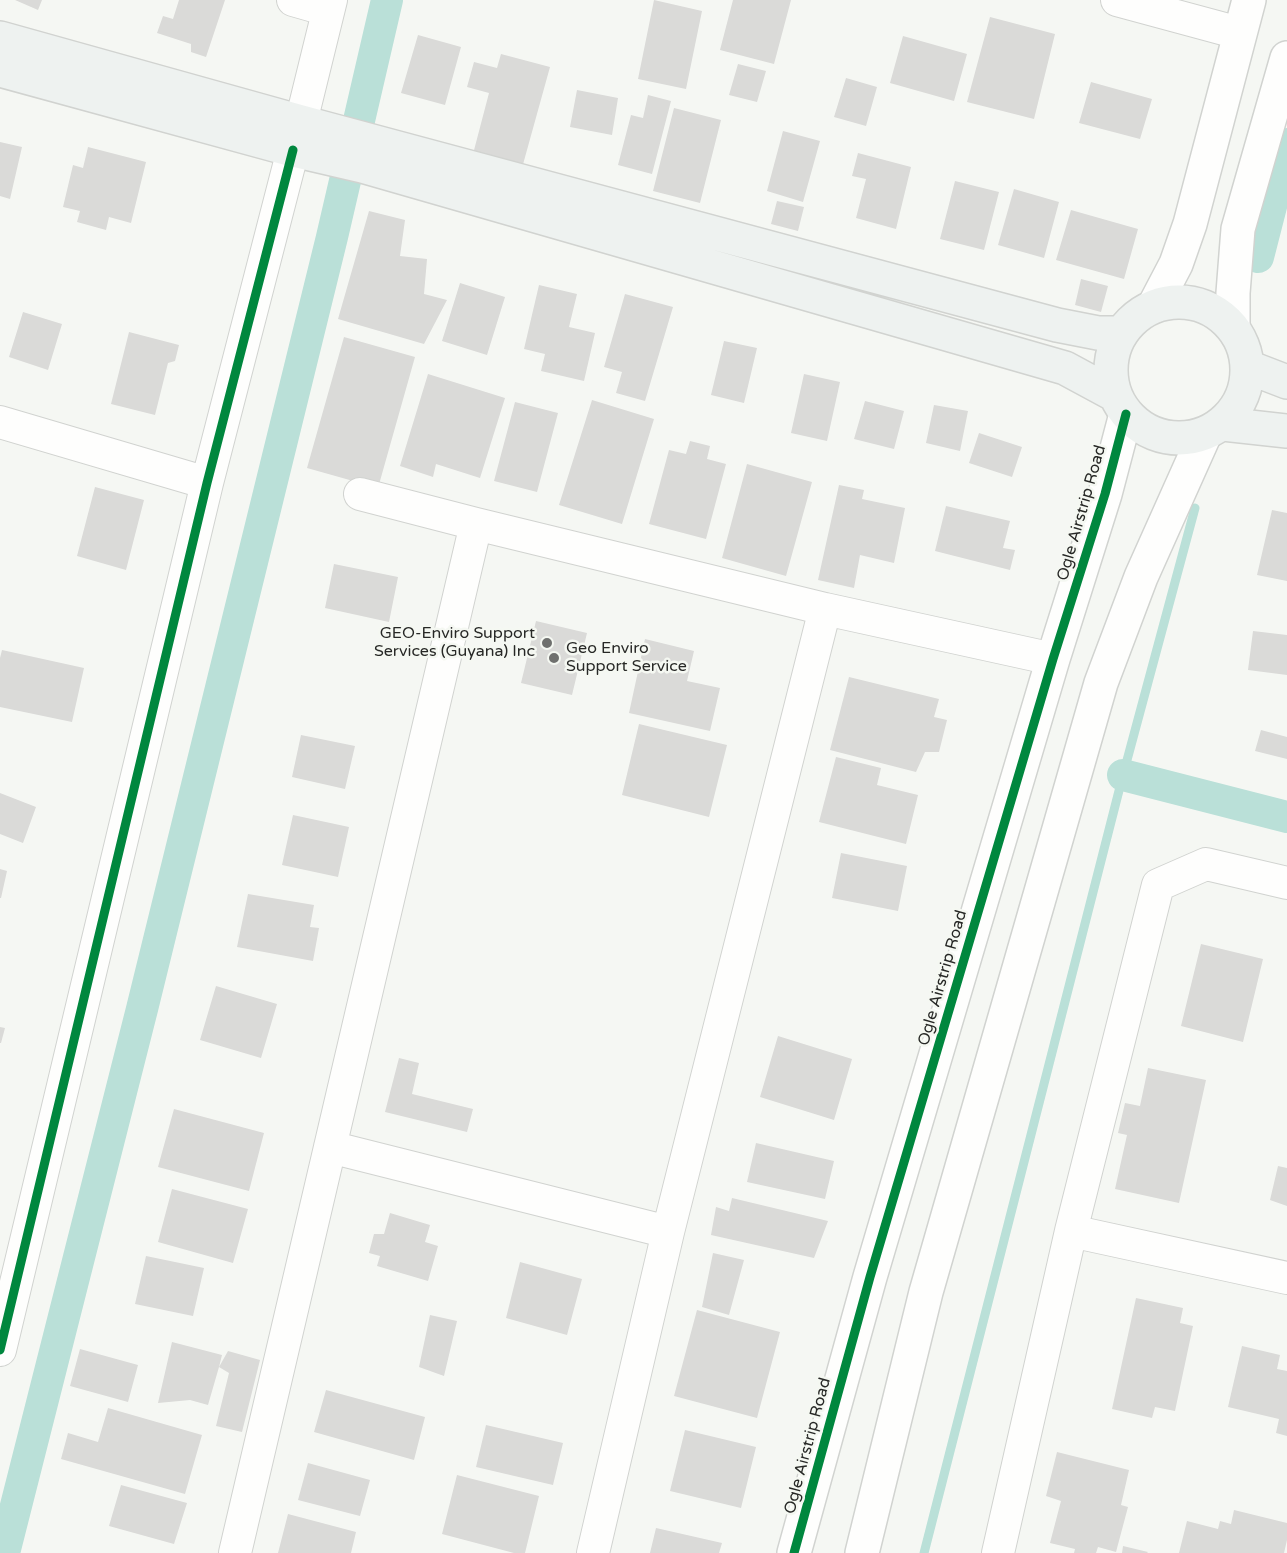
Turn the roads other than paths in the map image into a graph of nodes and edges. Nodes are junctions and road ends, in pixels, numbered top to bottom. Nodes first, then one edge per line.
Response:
1 (293, 0) edge
2 (1117, 0) edge
3 (1249, 0) edge
4 (329, 5) edge
5 (1239, 33) junction
6 (0, 38) edge
7 (1287, 58) edge
8 (0, 70) edge
9 (310, 139) junction
10 (365, 153) junction
11 (1154, 306) junction
12 (1233, 327) junction
13 (1121, 333) junction
14 (1248, 367) junction
15 (1287, 382) edge
16 (1120, 404) junction
17 (0, 422) edge
18 (1214, 429) junction
19 (1287, 431) edge
20 (207, 483) junction
21 (360, 494) dead end
22 (476, 524) junction
23 (825, 609) junction
24 (1053, 659) junction
25 (1287, 883) edge
26 (330, 1147) junction
27 (1071, 1231) junction
28 (668, 1232) junction
29 (1287, 1278) edge
30 (0, 1350) edge
31 (235, 1553) edge
32 (593, 1553) edge
33 (794, 1553) edge
34 (861, 1553) edge
35 (998, 1553) edge

1 - 4 street
2 - 5 street
3 - 5 street
4 - 9 street
5 - 11 street
6 - 9 main road
7 - 12 street
8 - 9 main road
9 - 10 main road
9 - 20 street
10 - 13 main road
10 - 16 main road
11 - 12 main road
11 - 13 main road
12 - 14 main road
13 - 16 main road
14 - 15 main road
14 - 18 main road
16 - 18 main road
16 - 24 street, Ogle Airstrip Road
17 - 20 street
18 - 19 main road
18 - 34 street
20 - 30 street
21 - 22 street
22 - 23 street
22 - 26 street
23 - 24 street
23 - 28 street
24 - 33 street, Ogle Airstrip Road
25 - 27 street
26 - 28 street
26 - 31 street
27 - 29 street
27 - 35 street
28 - 32 street

